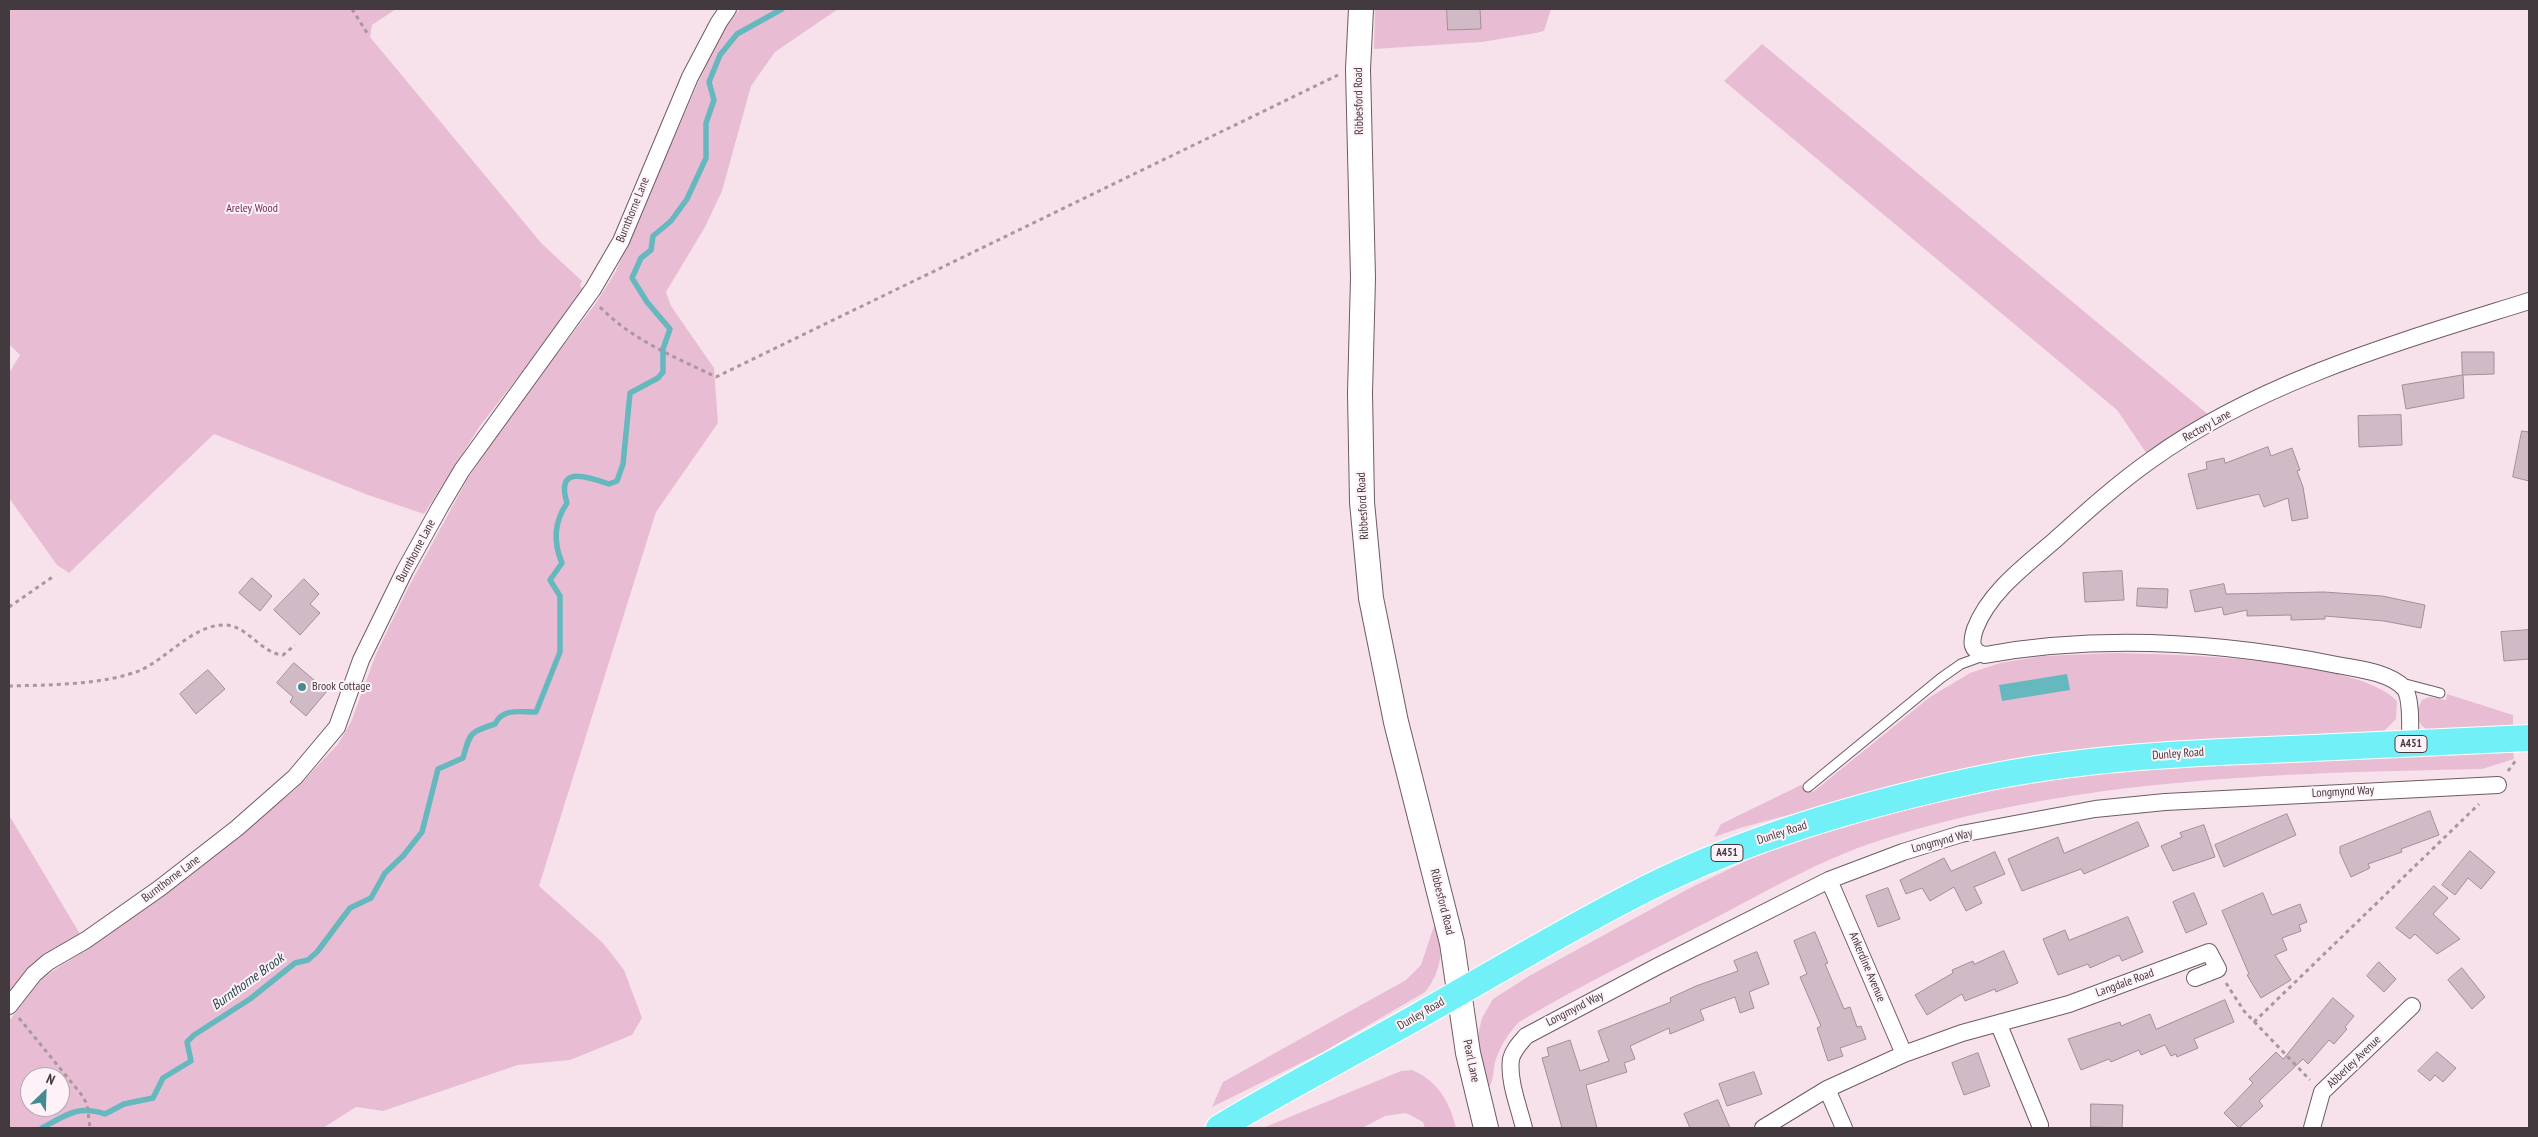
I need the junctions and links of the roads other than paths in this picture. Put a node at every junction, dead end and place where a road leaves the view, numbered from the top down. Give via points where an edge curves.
1 (728, 9) edge
2 (1361, 9) edge
3 (2529, 301) edge
4 (1985, 655) junction
5 (2397, 682) junction
6 (2440, 693) dead end
7 (2410, 744) junction
8 (2525, 746) edge
9 (2498, 785) road end
10 (1808, 787) dead end
11 (1829, 880) junction
12 (2195, 978) dead end
13 (1459, 993) junction
14 (2412, 1006) dead end
15 (12, 1010) edge
16 (1999, 1024) junction
17 (1904, 1054) junction
18 (1827, 1089) junction
19 (2040, 1125) dead end
20 (1219, 1128) edge
21 (1486, 1128) edge
22 (1524, 1128) edge
23 (1764, 1128) edge
24 (1844, 1128) edge
25 (2312, 1128) edge

1 - 15 street, Burnthorne Lane via 690,77 621,240 593,289 462,470 440,507 361,660 342,718 320,749 295,777 230,834 160,888 86,940 48,962 34,974
2 - 13 main road, Ribbesford Road via 1358,69 1363,278 1360,393 1362,502 1371,598 1396,722 1452,943
3 - 4 street, Rectory Lane via 2322,371 2223,417 2162,452 2094,505 1993,598 1978,622 1972,643 1978,653
4 - 5 street via 2067,644 2190,645 2290,656 2366,671
4 - 10 lane via 1961,664 1941,678
5 - 6 lane
5 - 7 street via 2406,689 2408,698
7 - 8 main road, Dunley Road / A451
7 - 13 main road, Dunley Road / A451 via 2121,758 1971,781 1859,809 1763,839 1629,897
9 - 11 street, Longmynd Way via 2166,802 2095,809 1961,834
11 - 17 street, Ankerdine Avenue
11 - 22 street, Longmynd Way via 1526,1036 1511,1058 1511,1074
12 - 16 street, Langdale Road via 2218,969 2209,952 2069,1004
13 - 20 main road, Dunley Road / A451
13 - 21 main road, Pearl Lane via 1468,1053
14 - 25 street, Abberley Avenue via 2322,1092
16 - 17 street, Langdale Road via 1962,1033
16 - 19 street
17 - 18 street, Langdale Road
18 - 23 street, Langdale Road
18 - 24 street

